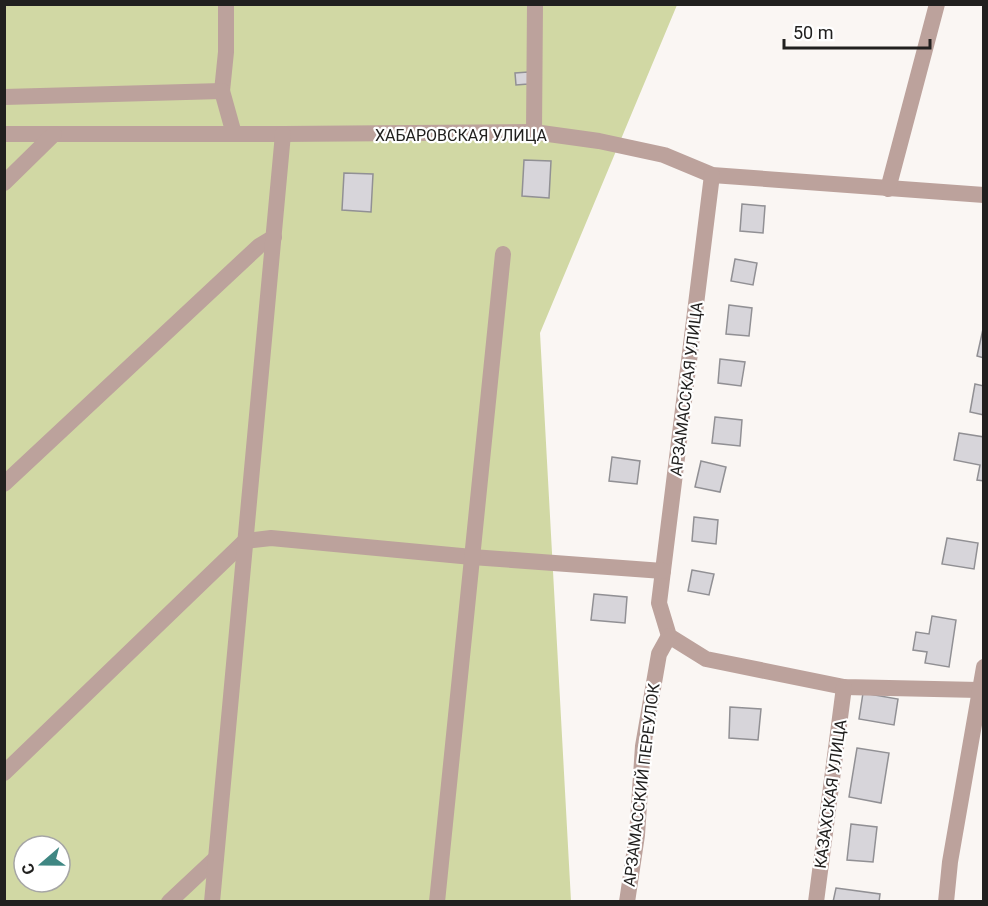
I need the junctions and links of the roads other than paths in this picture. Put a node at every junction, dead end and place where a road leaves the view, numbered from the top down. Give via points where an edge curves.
1 (226, 4) edge
2 (535, 4) edge
3 (938, 4) edge
4 (222, 91) junction
5 (4, 97) edge
6 (534, 132) junction
7 (4, 134) edge
8 (54, 134) junction
9 (234, 134) junction
10 (283, 134) junction
11 (712, 175) junction
12 (4, 183) edge
13 (888, 189) junction
14 (984, 195) edge
15 (274, 237) junction
16 (503, 254) dead end
17 (4, 484) edge
18 (245, 541) junction
19 (472, 557) junction
20 (663, 571) junction
21 (669, 636) junction
22 (984, 667) edge
23 (844, 687) junction
24 (979, 690) junction
25 (4, 773) edge
26 (216, 858) junction
27 (169, 902) edge
28 (212, 902) edge
29 (437, 902) edge
30 (627, 902) edge
31 (816, 902) edge
32 (946, 902) edge

1 - 4 street
2 - 6 street
3 - 13 street
4 - 5 street
4 - 9 street
6 - 10 street, ХАБАРОВСКАЯ УЛИЦА
6 - 11 street, ХАБАРОВСКАЯ УЛИЦА via 664,155
7 - 8 street, ХАБАРОВСКАЯ УЛИЦА
8 - 9 street, ХАБАРОВСКАЯ УЛИЦА
8 - 12 street
9 - 10 street, ХАБАРОВСКАЯ УЛИЦА
10 - 15 street
11 - 13 street, ХАБАРОВСКАЯ УЛИЦА
11 - 20 street, АРЗАМАССКАЯ УЛИЦА
13 - 14 street, ХАБАРОВСКАЯ УЛИЦА
15 - 17 street via 259,246
15 - 18 street
16 - 19 street
18 - 19 street via 271,538
18 - 25 street
18 - 26 street
19 - 20 street
19 - 29 street
20 - 21 street, АРЗАМАССКАЯ УЛИЦА via 659,603
21 - 23 street via 706,659
21 - 30 street, АРЗАМАССКИЙ ПЕРЕУЛОК via 659,654 643,746 637,835
22 - 24 street
23 - 24 street
23 - 31 street, КАЗАХСКАЯ УЛИЦА
24 - 32 street
26 - 27 street
26 - 28 street

